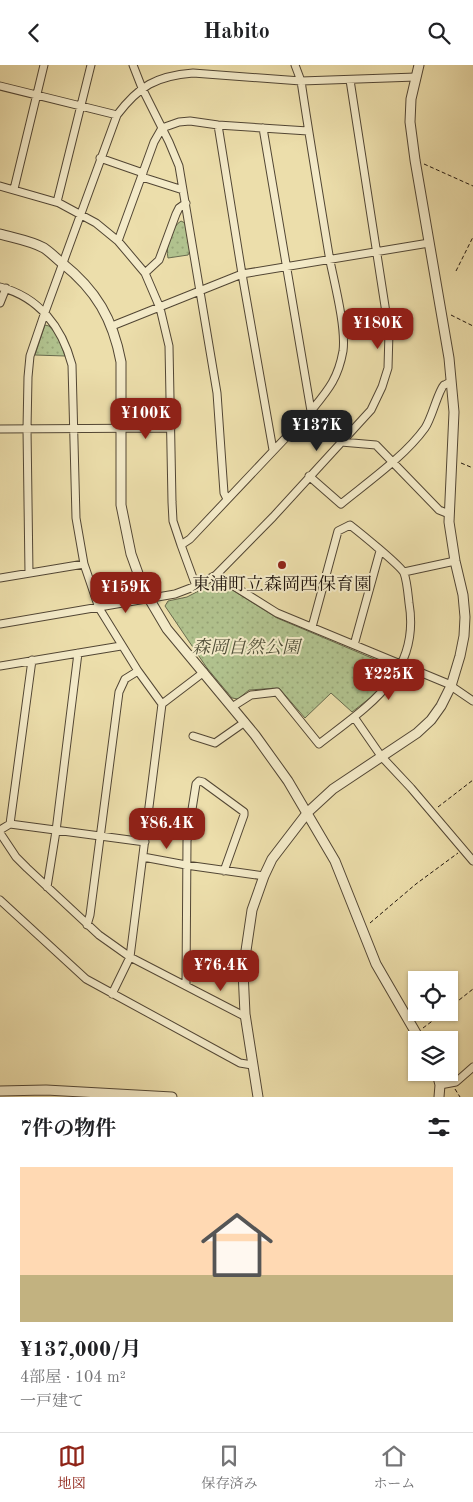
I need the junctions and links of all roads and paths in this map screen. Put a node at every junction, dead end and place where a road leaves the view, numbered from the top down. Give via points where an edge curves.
1 (44, 65) edge
2 (91, 65) edge
3 (133, 65) edge
4 (295, 65) edge
5 (419, 65) edge
6 (416, 77) junction
7 (350, 80) junction
8 (301, 81) junction
9 (0, 86) edge
10 (142, 88) junction
11 (36, 95) junction
12 (81, 105) junction
13 (117, 115) junction
14 (218, 125) junction
15 (263, 127) junction
16 (162, 128) junction
17 (308, 131) junction
18 (100, 158) junction
19 (415, 160) junction
20 (142, 175) junction
21 (0, 186) edge
22 (473, 186) edge
23 (14, 189) junction
24 (183, 190) junction
25 (57, 202) junction
26 (186, 203) junction
27 (80, 213) junction
28 (0, 234) edge
29 (473, 237) edge
30 (118, 241) junction
31 (429, 243) junction
32 (375, 251) junction
33 (330, 259) junction
34 (62, 263) junction
35 (286, 266) junction
36 (456, 271) dead end
37 (145, 273) junction
38 (242, 274) junction
39 (3, 288) edge
40 (200, 291) junction
41 (0, 303) edge
42 (160, 308) junction
43 (442, 311) junction
44 (45, 312) junction
45 (112, 326) junction
46 (473, 326) edge
47 (451, 382) junction
48 (311, 411) junction
49 (171, 428) junction
50 (0, 429) edge
51 (27, 429) junction
52 (74, 429) junction
53 (121, 429) junction
54 (341, 442) junction
55 (273, 450) junction
56 (451, 458) junction
57 (392, 462) junction
58 (473, 467) edge
59 (309, 476) junction
60 (228, 499) junction
61 (449, 514) junction
62 (181, 545) junction
63 (380, 551) junction
64 (454, 561) junction
65 (84, 564) junction
66 (404, 571) junction
67 (29, 573) junction
68 (216, 575) junction
69 (0, 578) edge
70 (196, 586) junction
71 (150, 600) junction
72 (99, 607) junction
73 (0, 624) edge
74 (312, 627) junction
75 (354, 645) junction
76 (121, 646) junction
77 (78, 653) junction
78 (32, 660) junction
79 (401, 665) junction
80 (0, 666) edge
81 (138, 671) junction
82 (204, 672) junction
83 (451, 685) junction
84 (473, 701) edge
85 (162, 704) junction
86 (232, 707) junction
87 (354, 717) junction
88 (244, 722) junction
89 (193, 736) dead end
90 (381, 756) junction
91 (473, 779) edge
92 (308, 812) junction
93 (431, 812) junction
94 (10, 824) junction
95 (0, 831) edge
96 (56, 831) junction
97 (101, 836) junction
98 (145, 842) junction
99 (463, 849) junction
100 (143, 857) junction
101 (473, 861) edge
102 (186, 865) junction
103 (224, 871) junction
104 (264, 877) junction
105 (47, 887) junction
106 (0, 900) edge
107 (370, 923) dead end
108 (87, 925) junction
109 (130, 957) junction
110 (186, 985) junction
111 (473, 989) edge
112 (112, 994) junction
113 (458, 1001) edge
114 (246, 1017) junction
115 (435, 1021) edge
116 (415, 1031) edge
117 (424, 1031) edge
118 (252, 1065) junction
119 (473, 1067) edge
120 (439, 1081) edge
121 (440, 1085) junction
122 (0, 1091) edge
123 (172, 1097) edge
124 (258, 1097) edge
125 (439, 1097) edge

1 - 11 street
2 - 12 street
3 - 10 street
4 - 8 street
5 - 6 street
6 - 7 street
6 - 19 street via 410,122
7 - 8 street
7 - 32 street
8 - 10 street via 193,73 162,78
8 - 17 street
9 - 11 street
10 - 13 street
10 - 16 street
11 - 12 street
11 - 23 street
12 - 13 street
12 - 25 street
13 - 18 street
14 - 15 street
14 - 16 street via 190,121
14 - 38 street
15 - 17 street
15 - 35 street
16 - 20 street
16 - 24 street via 179,166
17 - 33 street
18 - 20 street
18 - 27 street
19 - 22 path
19 - 31 street
20 - 24 street
20 - 30 street
21 - 23 street
23 - 25 street
24 - 26 street
25 - 27 street
26 - 37 street via 176,214 159,260
26 - 40 street
27 - 30 street
27 - 34 street
28 - 34 street via 43,247
29 - 36 path
30 - 37 street
31 - 32 street
31 - 43 street
32 - 33 street
32 - 54 street via 389,332 388,368 371,410
33 - 35 street
33 - 48 street via 343,351 336,376
34 - 44 street
34 - 45 street via 87,285
35 - 38 street
35 - 48 street
37 - 42 street
38 - 40 street
38 - 55 street
39 - 41 street
39 - 44 street via 27,298
40 - 42 street
40 - 60 street via 218,393 224,493
42 - 45 street
42 - 49 street via 169,346
43 - 46 path
43 - 47 street
44 - 51 street via 30,356
44 - 52 street via 62,336 72,365
45 - 53 street via 121,362
47 - 56 street via 454,412
47 - 57 street via 441,390 426,427
48 - 54 street
48 - 55 street
49 - 53 street
49 - 62 street via 173,521
50 - 51 street
51 - 52 street
51 - 67 street
52 - 53 street
52 - 65 street via 76,518
53 - 71 street via 121,505 126,537 136,571
54 - 57 street via 376,445
54 - 59 street
55 - 60 street
56 - 58 path
56 - 61 street
57 - 59 street via 341,505
57 - 61 street via 439,510
59 - 68 street
60 - 62 street
61 - 64 street
62 - 70 street
63 - 66 street
63 - 74 street via 350,525 338,531
63 - 75 street
64 - 66 street
64 - 83 street via 465,617 460,656
65 - 67 street
65 - 72 street
66 - 79 street via 412,621 409,644
67 - 69 street
68 - 70 street
68 - 74 street via 277,613
70 - 71 street
71 - 72 street
71 - 82 street via 168,629
72 - 73 street
72 - 76 street
74 - 75 street
75 - 79 street
76 - 77 street
76 - 81 street
77 - 78 street
77 - 96 street
78 - 80 street
78 - 94 street
79 - 83 street
79 - 87 street via 392,681
81 - 85 street
81 - 97 street via 125,679 119,691
82 - 85 street
82 - 86 street
83 - 84 street
83 - 90 street via 441,706 424,727
85 - 98 street
86 - 87 street via 251,695 277,692 319,744
86 - 88 street
87 - 90 street
88 - 89 street via 215,743
88 - 92 street via 272,757
90 - 92 street via 333,789
90 - 93 street
91 - 93 path
92 - 104 street via 272,859
92 - 116 street via 335,861 376,964
93 - 99 street
94 - 95 street
94 - 96 street
95 - 105 street via 16,857
96 - 97 street
96 - 105 street
97 - 98 street
97 - 108 street
98 - 100 street
99 - 101 street
99 - 107 path
100 - 102 street
100 - 109 street
102 - 103 street
102 - 103 street via 196,784 203,781 244,812
102 - 110 street
103 - 104 street
104 - 114 street via 252,910 245,949
105 - 108 street
106 - 112 street via 86,979
108 - 109 street
109 - 110 street
109 - 112 street
110 - 114 street
111 - 113 path
112 - 118 street via 240,1063
114 - 118 street
115 - 117 path
118 - 124 street
119 - 121 street via 456,1082
120 - 121 street
121 - 125 street
122 - 123 street via 46,1090

